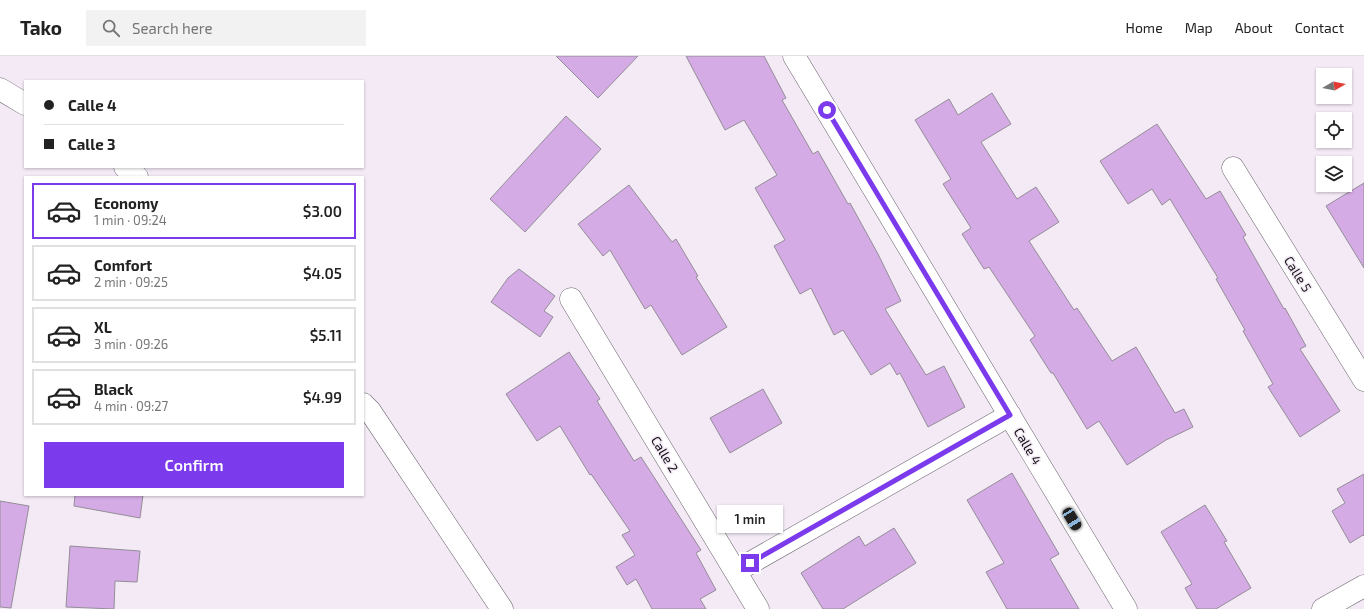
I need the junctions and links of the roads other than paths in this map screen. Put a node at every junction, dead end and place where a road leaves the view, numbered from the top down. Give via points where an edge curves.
1 (794, 56) edge
2 (0, 89) edge
3 (24, 103) edge
4 (126, 168) edge
5 (1233, 168) dead end
6 (136, 176) edge
7 (571, 299) dead end
8 (1364, 380) edge
9 (364, 405) edge
10 (1010, 415) junction
11 (736, 571) junction
12 (1364, 586) edge
13 (502, 609) edge
14 (758, 609) edge
15 (1126, 609) edge
16 (1323, 609) edge

1 - 10 street, Calle 4
2 - 3 street
4 - 6 street
5 - 8 street, Calle 5
7 - 11 street, Calle 2
9 - 13 street
10 - 11 street
10 - 15 street, Calle 4
11 - 14 street, Calle 2
12 - 16 street

